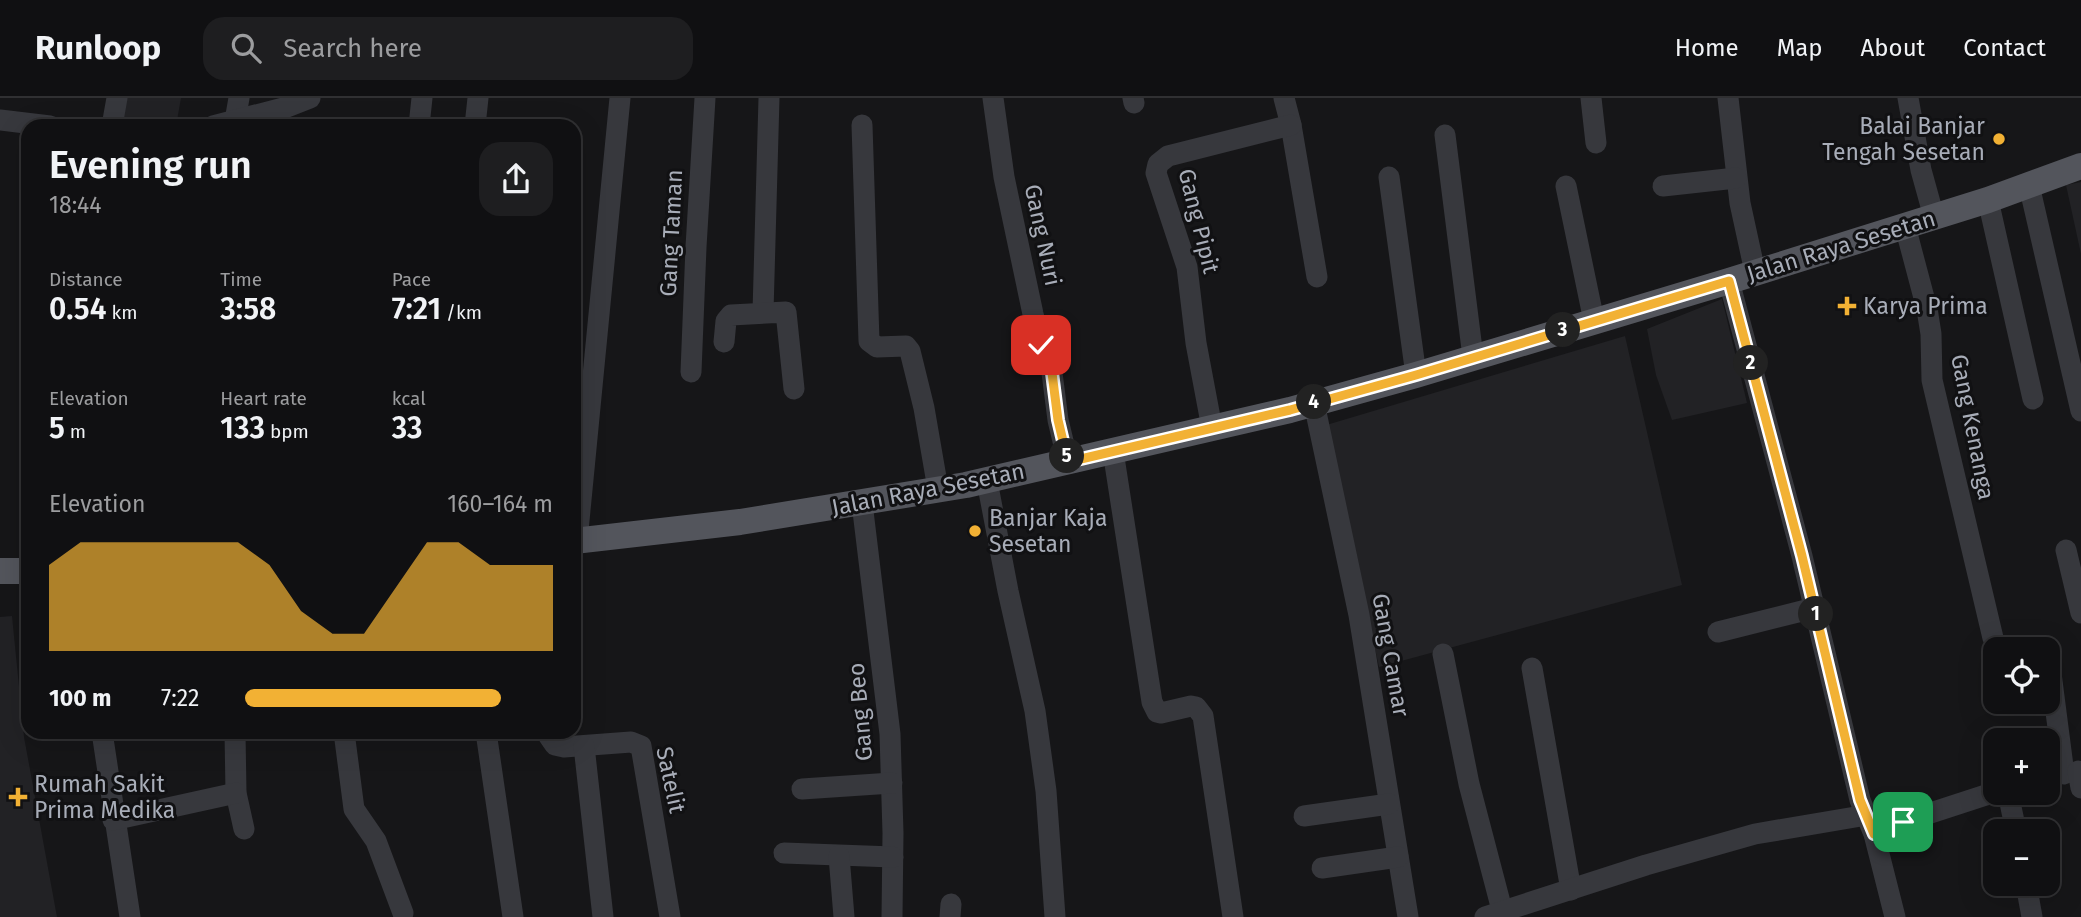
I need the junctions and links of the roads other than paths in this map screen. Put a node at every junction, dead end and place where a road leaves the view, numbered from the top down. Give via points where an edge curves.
1 (117, 98) edge
2 (239, 98) edge
3 (310, 98) edge
4 (422, 98) edge
5 (478, 98) edge
6 (620, 98) edge
7 (705, 98) edge
8 (769, 98) edge
9 (993, 98) edge
10 (1284, 98) edge
11 (1591, 98) edge
12 (1728, 98) edge
13 (1908, 98) edge
14 (286, 116) edge
15 (113, 119) edge
16 (235, 119) edge
17 (255, 119) edge
18 (420, 119) edge
19 (476, 119) edge
20 (0, 120) edge
21 (21, 123) edge
22 (862, 125) dead end
23 (1291, 125) junction
24 (1445, 135) dead end
25 (1596, 143) dead end
26 (2081, 166) edge
27 (1389, 177) dead end
28 (1736, 178) junction
29 (2029, 185) junction
30 (1566, 186) dead end
31 (1663, 186) dead end
32 (1988, 200) junction
33 (1934, 217) junction
34 (1905, 226) junction
35 (1755, 272) junction
36 (1317, 277) dead end
37 (1729, 281) junction
38 (763, 312) junction
39 (1594, 321) junction
40 (724, 342) dead end
41 (1473, 357) junction
42 (691, 372) dead end
43 (1416, 375) junction
44 (794, 389) dead end
45 (2033, 399) dead end
46 (1314, 402) junction
47 (2081, 411) edge
48 (1212, 428) junction
49 (1112, 451) junction
50 (1068, 462) junction
51 (987, 481) junction
52 (581, 482) edge
53 (938, 489) junction
54 (862, 503) junction
55 (581, 540) edge
56 (2066, 550) dead end
57 (0, 571) edge
58 (21, 571) edge
59 (1814, 608) junction
60 (2081, 614) edge
61 (1718, 632) dead end
62 (1993, 637) edge
63 (1443, 654) dead end
64 (1532, 667) dead end
65 (2060, 714) edge
66 (103, 739) edge
67 (235, 739) edge
68 (345, 739) edge
69 (487, 739) edge
70 (550, 739) edge
71 (584, 746) junction
72 (2070, 776) edge
73 (892, 783) junction
74 (802, 789) dead end
75 (236, 793) junction
76 (1983, 796) edge
77 (1389, 804) junction
78 (1304, 816) dead end
79 (113, 820) junction
80 (1870, 825) junction
81 (244, 829) dead end
82 (784, 853) dead end
83 (839, 856) junction
84 (893, 857) junction
85 (1398, 857) junction
86 (1322, 868) dead end
87 (1572, 890) junction
88 (2028, 896) edge
89 (403, 913) dead end
90 (1493, 914) edge
91 (130, 917) edge
92 (513, 917) edge
93 (603, 917) edge
94 (670, 917) edge
95 (844, 917) edge
96 (892, 917) edge
97 (1055, 917) edge
98 (1233, 917) edge
99 (1408, 917) edge
100 (1895, 917) edge
101 (2032, 917) edge

1 - 15 street
2 - 16 street
3 - 14 street
4 - 18 street
5 - 19 street
6 - 52 street
7 - 42 street, Gang Taman
8 - 38 street
9 - 50 street, Gang Nuri via 1032,314 1051,365
10 - 23 street
11 - 25 street
12 - 28 street
13 - 33 street
14 - 17 street
20 - 21 street
22 - 53 street via 869,341 877,347 905,346 910,351
23 - 36 street
23 - 48 street, Gang Pipit via 1168,156 1158,164 1156,173 1186,267
24 - 41 street
26 - 29 main road, Jalan Raya Sesetan
27 - 43 street
28 - 31 street
28 - 35 street
29 - 32 main road, Jalan Raya Sesetan
29 - 47 street
30 - 39 street
32 - 33 main road, Jalan Raya Sesetan
32 - 45 street
33 - 34 main road, Jalan Raya Sesetan
34 - 35 main road, Jalan Raya Sesetan
34 - 62 street, Gang Kenanga via 1927,309 1932,380
35 - 37 main road, Jalan Raya Sesetan
37 - 39 main road, Jalan Raya Sesetan
37 - 59 street
38 - 40 street via 729,316
38 - 44 street via 783,312 788,317
39 - 41 main road, Jalan Raya Sesetan
41 - 43 main road, Jalan Raya Sesetan
43 - 46 main road, Jalan Raya Sesetan
46 - 48 main road, Jalan Raya Sesetan
46 - 77 street, Gang Camar via 1359,615
48 - 49 main road, Jalan Raya Sesetan
49 - 50 main road, Jalan Raya Sesetan
49 - 98 street via 1152,702 1157,712 1191,706 1203,716
50 - 51 main road, Jalan Raya Sesetan
51 - 53 main road, Jalan Raya Sesetan
51 - 97 street via 1035,711
53 - 54 main road, Jalan Raya Sesetan
54 - 55 main road, Jalan Raya Sesetan
54 - 73 street, Gang Beo via 888,708
56 - 60 street
57 - 58 main road
59 - 61 street
59 - 80 street
63 - 90 street
64 - 87 street
65 - 72 street
66 - 79 street
67 - 75 street
68 - 89 street via 354,809 376,841
69 - 92 street
70 - 71 street, Satelit via 564,747
71 - 93 street
71 - 94 street, Satelit via 631,742 641,746
73 - 74 street
73 - 84 street, Gang Beo
75 - 79 street
75 - 81 street
76 - 80 street via 1903,822
77 - 78 street
77 - 85 street, Gang Camar
79 - 91 street
80 - 87 street via 1755,834
80 - 100 street
82 - 83 street
83 - 84 street
83 - 95 street
84 - 96 street, Gang Beo
85 - 86 street
85 - 99 street, Gang Camar
87 - 90 street
88 - 101 street

